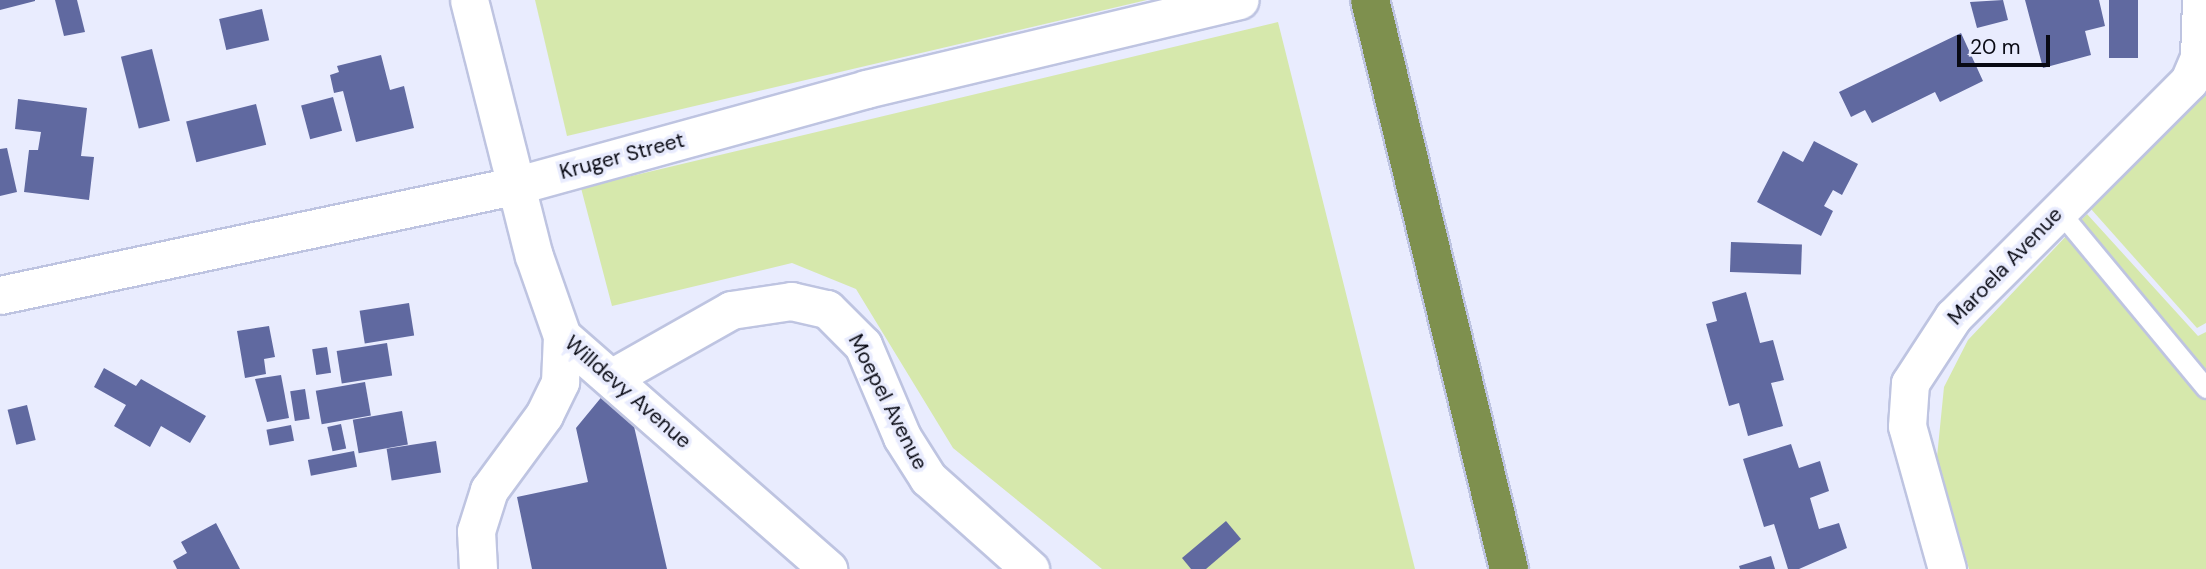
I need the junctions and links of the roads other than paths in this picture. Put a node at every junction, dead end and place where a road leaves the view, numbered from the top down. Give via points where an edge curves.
1 (469, 0) edge
2 (1240, 0) edge
3 (1370, 0) edge
4 (2201, 0) edge
5 (518, 185) junction
6 (2059, 211) junction
7 (0, 295) edge
8 (562, 336) junction
9 (611, 377) junction
10 (2206, 388) edge
11 (478, 569) edge
12 (828, 569) edge
13 (1030, 569) edge
14 (1509, 569) edge
15 (1947, 569) edge

1 - 5 street, Willdevy Avenue
2 - 5 street, Kruger Street via 866,89
3 - 14 highway
4 - 6 street, Maroela Avenue via 2199,58 2189,81
5 - 7 street, Kruger Street
5 - 8 street, Willdevy Avenue
6 - 10 lane
6 - 15 street, Maroela Avenue via 1953,317 1910,383 1907,426
8 - 9 street, Willdevy Avenue
8 - 11 street via 560,382 544,415 489,490 477,531
9 - 12 street, Willdevy Avenue
9 - 13 street, Moepel Avenue via 731,310 791,301 827,309 863,345 902,437 928,478

